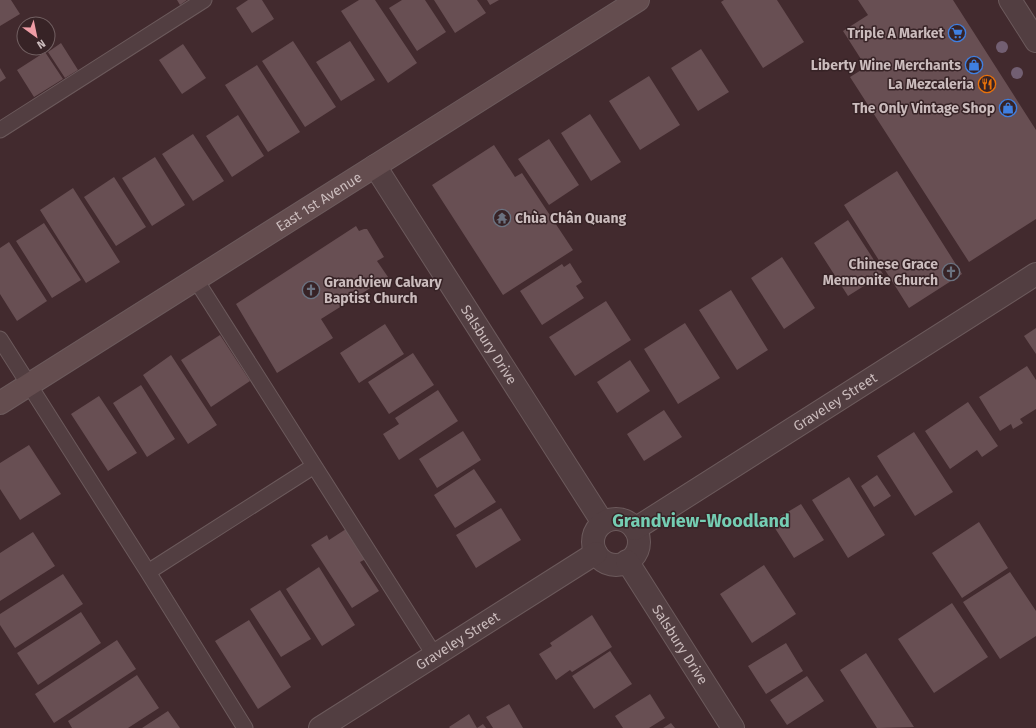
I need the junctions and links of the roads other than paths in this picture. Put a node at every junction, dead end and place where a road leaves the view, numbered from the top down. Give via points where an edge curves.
1 (204, 0) edge
2 (638, 0) edge
3 (1010, 0) edge
4 (1036, 41) edge
5 (0, 130) edge
6 (375, 166) junction
7 (1036, 274) edge
8 (196, 280) junction
9 (0, 339) edge
10 (29, 385) junction
11 (0, 403) edge
12 (314, 466) junction
13 (603, 523) junction
14 (635, 529) junction
15 (596, 553) junction
16 (628, 562) junction
17 (148, 572) junction
18 (435, 656) junction
19 (245, 728) edge
20 (320, 728) edge
21 (733, 728) edge

1 - 5 lane
2 - 6 main road, East 1st Avenue
3 - 4 street
6 - 8 main road, East 1st Avenue
6 - 13 street, Salsbury Drive
7 - 14 street, Graveley Street
8 - 10 main road, East 1st Avenue
8 - 12 lane
9 - 10 lane
10 - 11 main road, East 1st Avenue
10 - 17 lane
12 - 17 lane
12 - 18 lane
13 - 14 street via 624,520
13 - 15 street via 595,534
14 - 16 street via 639,544
15 - 16 street via 606,563 614,565
15 - 18 street, Graveley Street
16 - 21 street, Salsbury Drive
17 - 19 lane
18 - 20 street, Graveley Street

